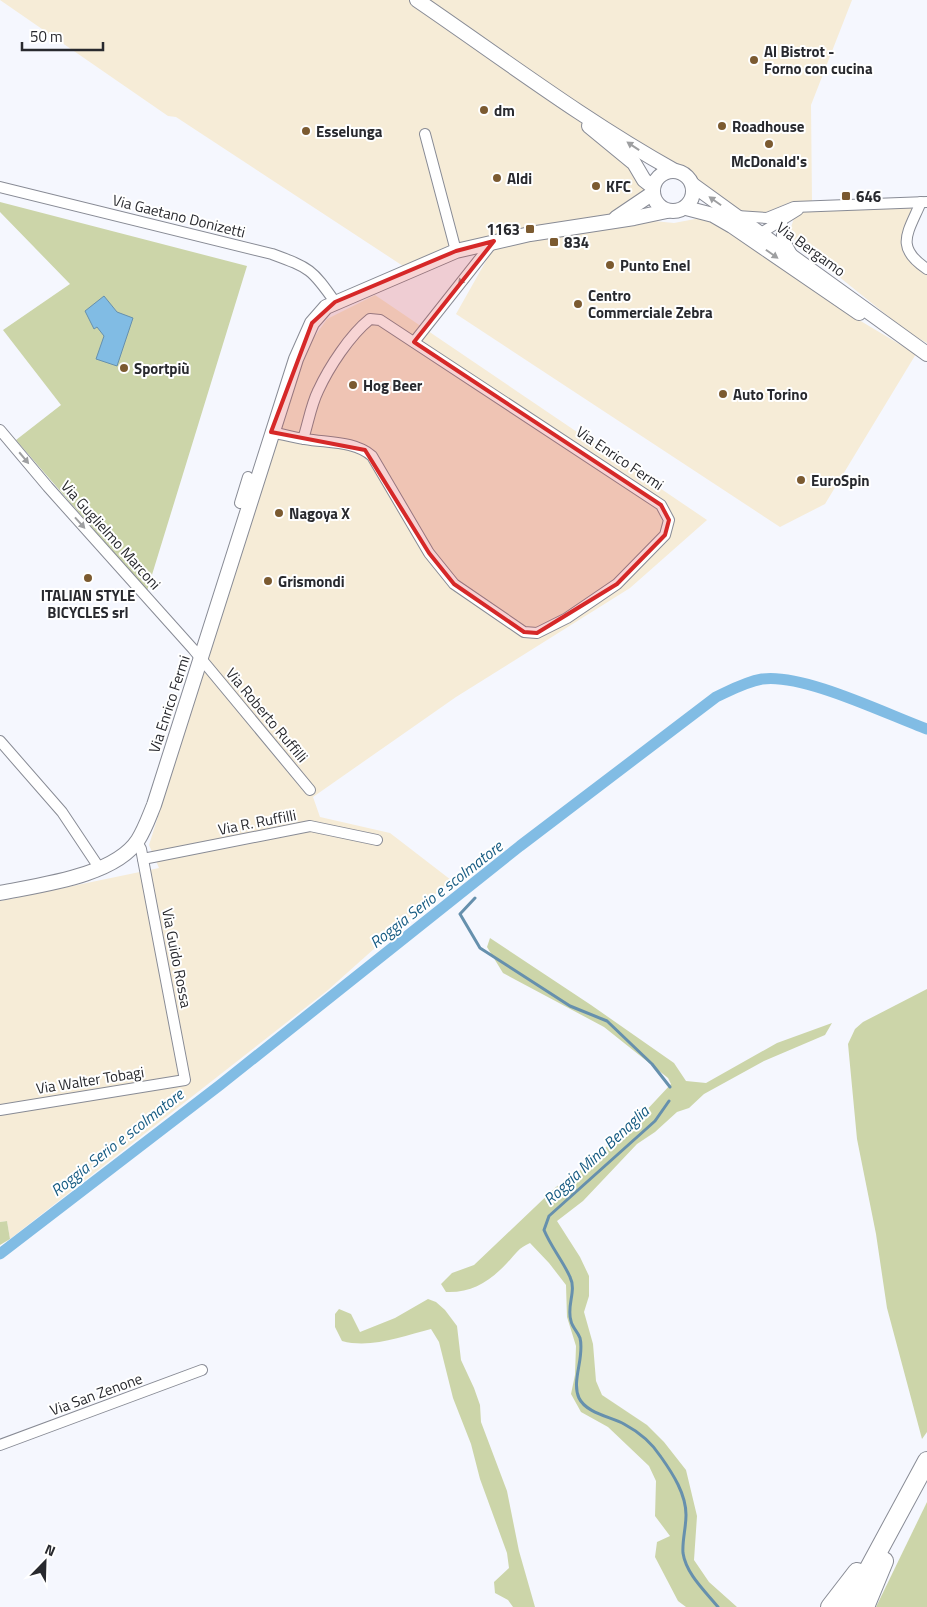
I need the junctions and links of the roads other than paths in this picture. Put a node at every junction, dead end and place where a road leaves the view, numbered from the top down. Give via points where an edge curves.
1 (417, 0) edge
2 (558, 98) junction
3 (425, 134) dead end
4 (675, 171) junction
5 (693, 185) junction
6 (0, 187) edge
7 (653, 190) junction
8 (924, 202) edge
9 (805, 207) junction
10 (686, 208) junction
11 (667, 211) junction
12 (614, 220) junction
13 (782, 220) junction
14 (735, 221) junction
15 (761, 233) junction
16 (494, 241) junction
17 (456, 251) junction
18 (794, 256) junction
19 (927, 269) edge
20 (336, 302) junction
21 (414, 342) junction
22 (909, 342) junction
23 (927, 354) edge
24 (0, 430) edge
25 (271, 432) junction
26 (303, 439) junction
27 (248, 477) dead end
28 (240, 503) dead end
29 (201, 658) junction
30 (0, 740) edge
31 (310, 790) dead end
32 (377, 840) dead end
33 (137, 842) junction
34 (143, 859) junction
35 (100, 868) junction
36 (0, 893) edge
37 (184, 1080) joint
38 (0, 1110) edge
39 (202, 1370) dead end
40 (0, 1445) edge
41 (927, 1462) edge
42 (889, 1530) junction
43 (830, 1607) edge
44 (848, 1607) edge
45 (865, 1607) edge

1 - 2 street
4 -> 2 street
2 - 7 street via 634,163
3 - 17 street
4 - 5 street via 684,174
4 - 7 street via 660,176
5 - 10 street via 693,194
14 -> 5 street, Via Bergamo
6 - 20 street, Via Gaetano Donizetti via 272,254 302,265 317,275
7 - 11 street via 659,205
7 - 12 street, Via Enrico Fermi
8 - 9 street
8 - 19 street via 906,244 908,252
9 - 13 street
9 - 14 street via 794,207 767,218
10 - 11 street
10 - 14 street, Via Bergamo
11 - 12 street, Via Enrico Fermi
12 - 16 street, Via Enrico Fermi
13 - 15 street
13 - 18 street via 782,236
14 - 15 street, Via Bergamo
14 -> 22 street, Via Bergamo via 842,303
15 - 18 street, Via Bergamo
16 - 17 street, Via Enrico Fermi
16 -> 21 street
17 - 20 street, Via Enrico Fermi
18 - 22 street, Via Bergamo
20 - 25 street, Via Enrico Fermi via 326,307 312,323
21 - 26 street, Via Enrico Fermi via 380,320 370,319 358,328 317,391
21 - 26 street, Via Enrico Fermi via 661,504 669,520 665,535 616,584 567,618 537,633 524,632 454,584 429,553 372,456 357,446
22 - 23 street, Via Bergamo
24 -> 29 street, Via Guglielmo Marconi
25 - 26 street, Via Enrico Fermi
25 - 29 street, Via Enrico Fermi
27 - 28 street
29 - 31 street, Via Roberto Ruffilli
29 - 33 street, Via Enrico Fermi via 154,805
30 - 35 street via 62,812
32 - 34 street, Via R. Ruffilli via 310,826
33 - 34 street, Via Guido Rossa
33 - 35 street, Via Enrico Fermi
34 - 37 street, Via Guido Rossa
35 - 36 street, Via Enrico Fermi
37 - 38 street, Via Walter Tobagi
39 - 40 street, Via San Zenone
41 - 42 highway
41 - 45 highway
42 - 43 highway
42 - 44 highway

